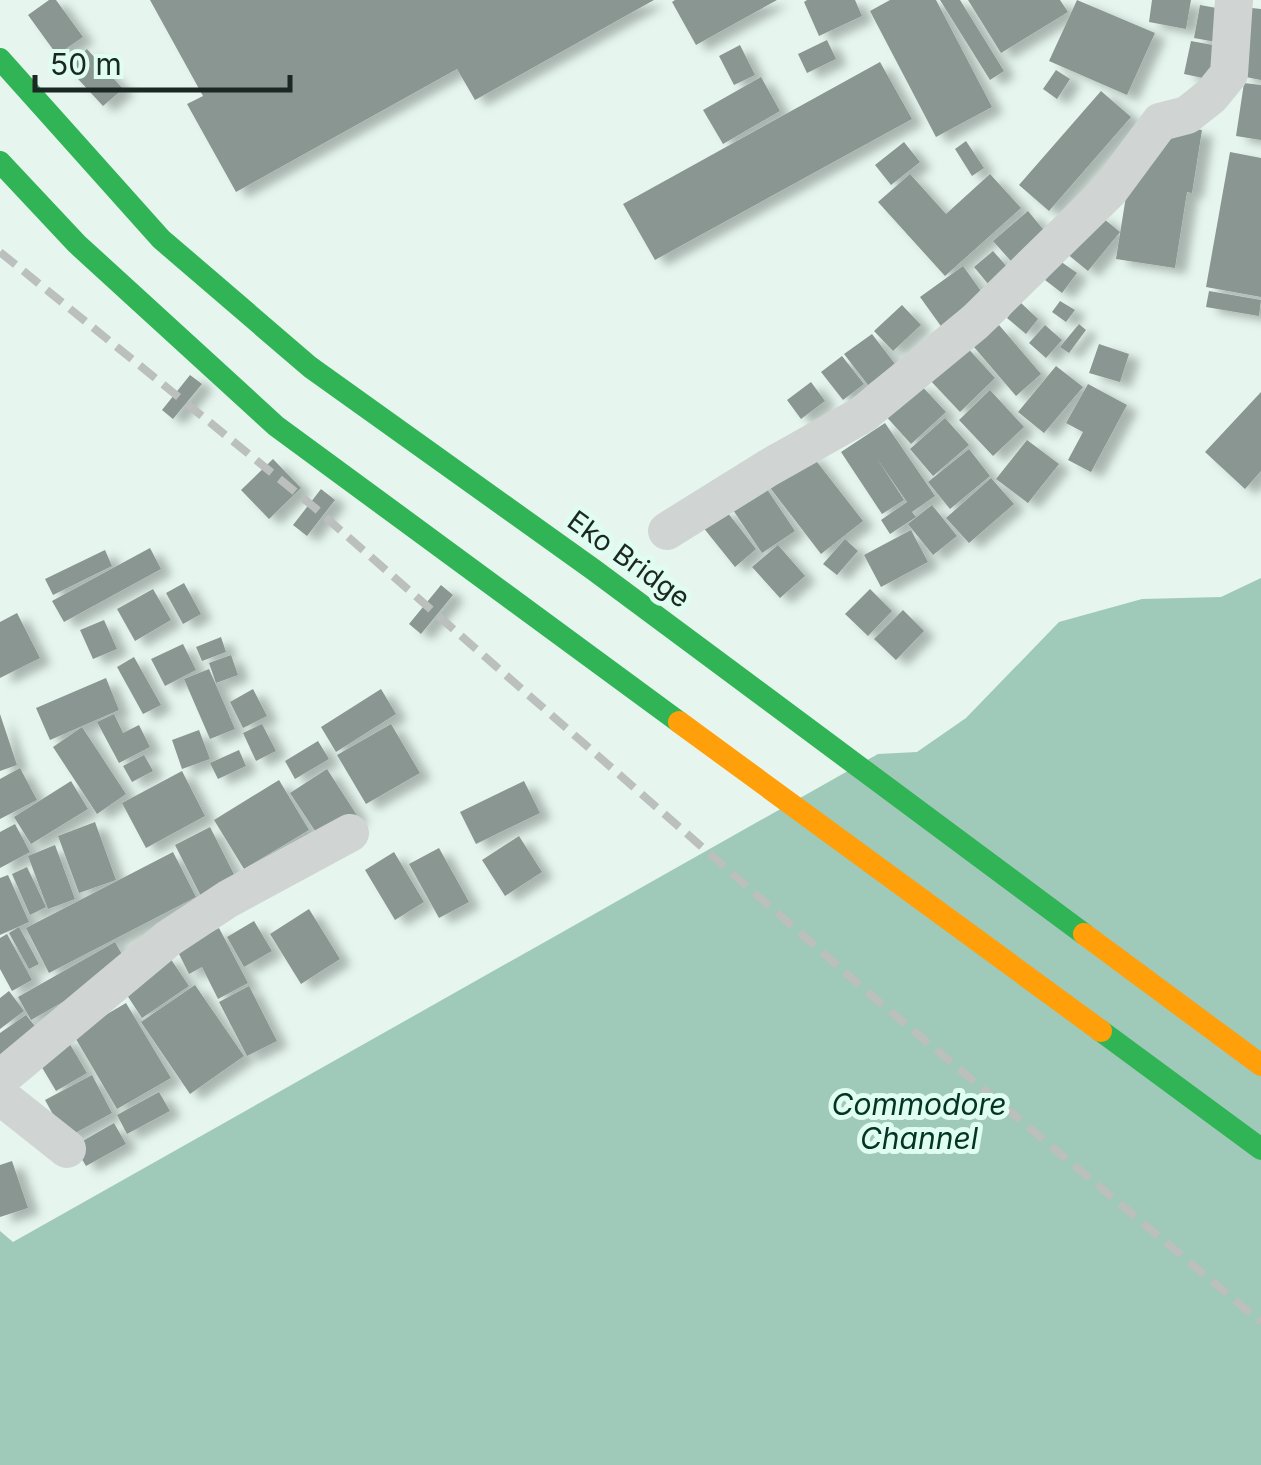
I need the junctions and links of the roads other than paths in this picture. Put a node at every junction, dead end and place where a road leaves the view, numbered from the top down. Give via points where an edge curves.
1 (1234, 0) edge
2 (0, 59) edge
3 (0, 162) edge
4 (668, 531) dead end
5 (350, 833) dead end
6 (1261, 1066) edge
7 (0, 1079) edge
8 (0, 1096) edge
9 (67, 1149) dead end
10 (1261, 1150) edge

1 - 4 street via 1229,74 1187,115 1160,122 1109,192 975,322 862,415
2 - 6 highway, Eko Bridge via 161,239 310,367 610,581
3 - 10 highway via 77,244 276,426
5 - 7 street via 169,938
8 - 9 street

